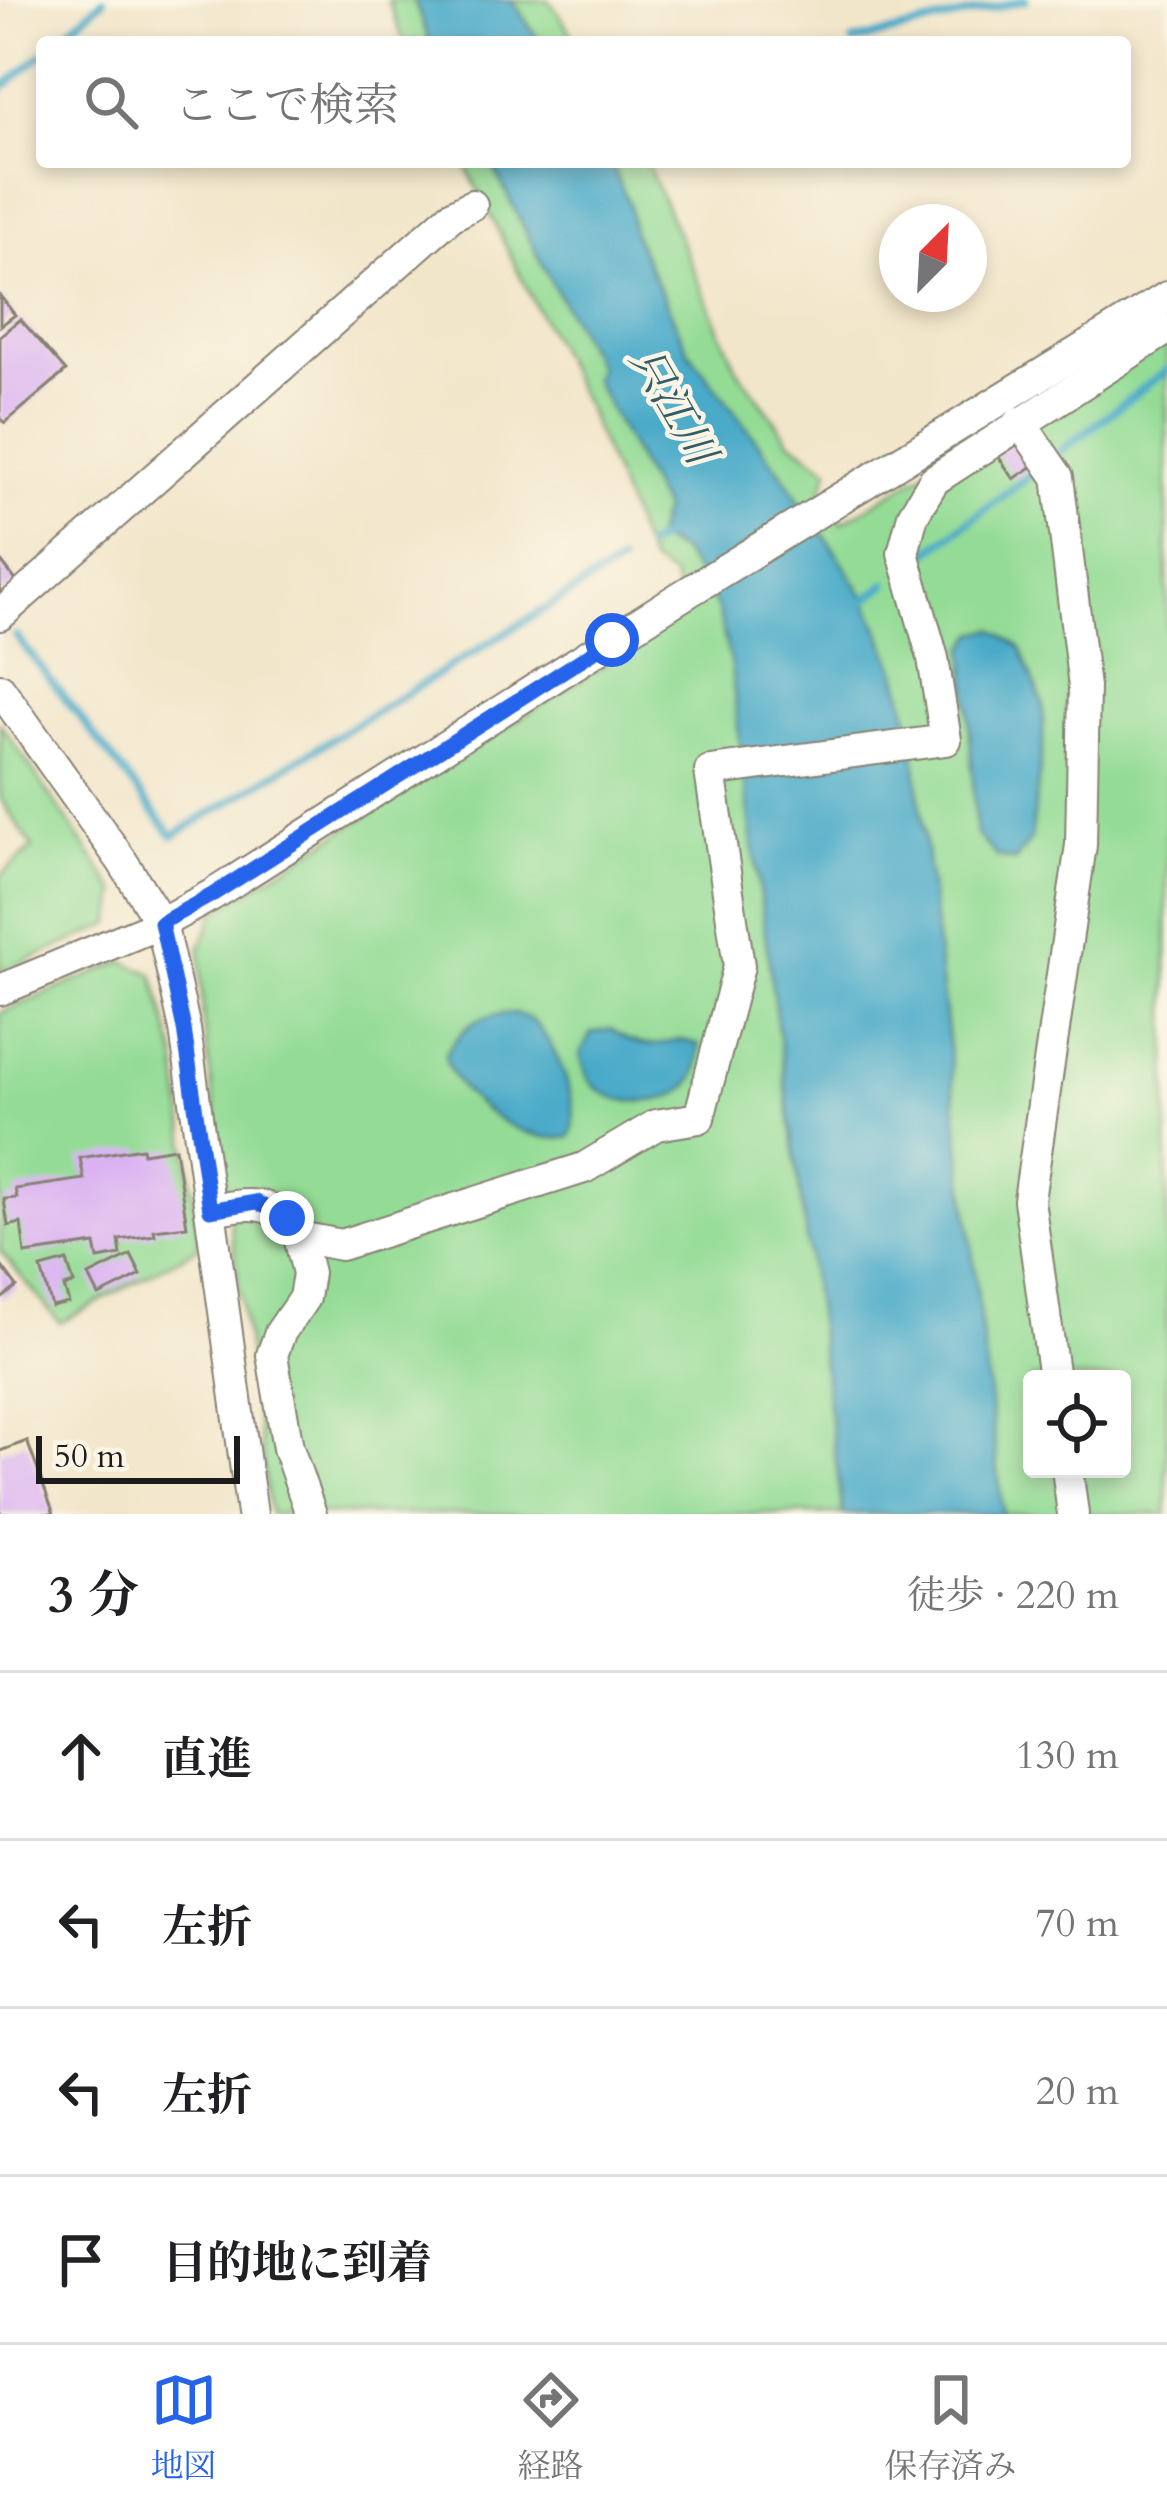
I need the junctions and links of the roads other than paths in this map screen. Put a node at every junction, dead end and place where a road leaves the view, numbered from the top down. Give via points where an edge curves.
1 (472, 205) dead end
2 (1167, 297) edge
3 (1167, 329) edge
4 (1020, 422) junction
5 (0, 615) edge
6 (0, 689) edge
7 (161, 923) junction
8 (0, 990) edge
9 (210, 1210) junction
10 (299, 1237) junction
11 (1053, 1370) edge
12 (1068, 1478) edge
13 (252, 1514) edge
14 (310, 1514) edge
15 (1073, 1514) edge

1 - 5 street
2 - 7 street
3 - 4 street
4 - 10 street via 934,480 913,515 904,553 946,740 710,771 739,966 699,1118 656,1125 584,1168 340,1245
4 - 11 street via 1058,476 1084,687 1081,844 1029,1200
6 - 7 street
7 - 8 street
7 - 9 street
9 - 10 street via 256,1202 287,1218
9 - 13 street
10 - 14 street via 308,1273 304,1298 272,1355 288,1448
12 - 15 street

